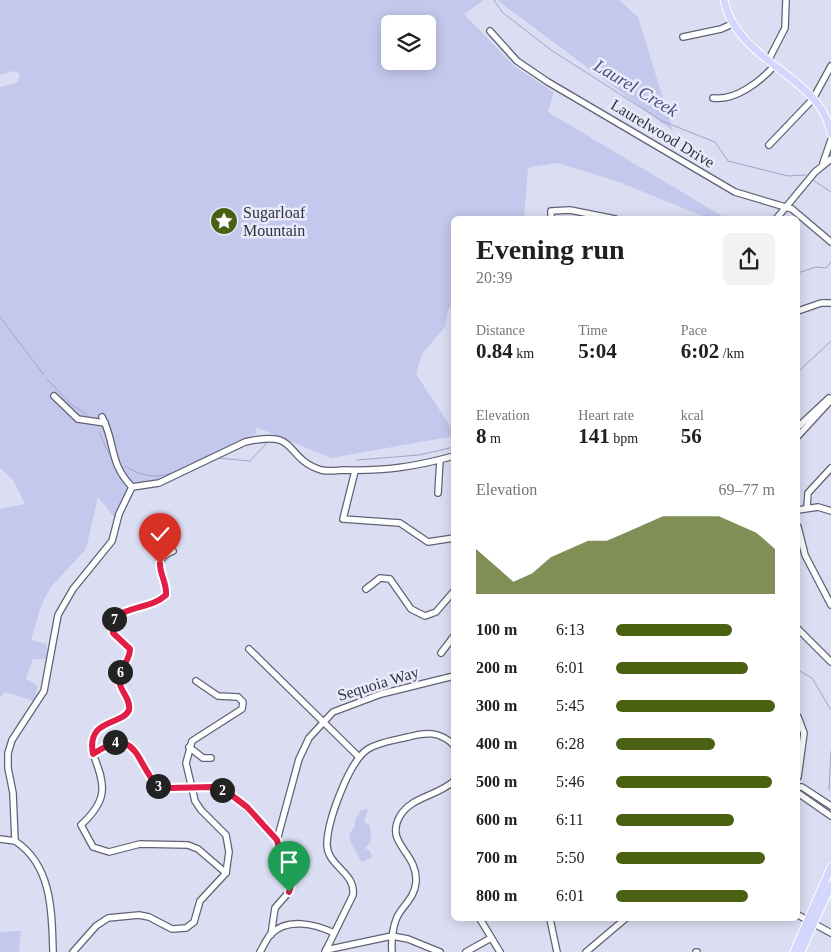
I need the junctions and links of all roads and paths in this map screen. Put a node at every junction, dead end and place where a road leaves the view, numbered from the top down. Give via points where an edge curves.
1 (724, 0) edge
2 (786, 0) edge
3 (732, 24) junction
4 (490, 31) dead end
5 (683, 37) dead end
6 (768, 61) junction
7 (774, 66) junction
8 (831, 66) edge
9 (713, 98) dead end
10 (813, 99) junction
11 (831, 134) edge
12 (831, 140) edge
13 (768, 146) dead end
14 (831, 159) edge
15 (831, 164) edge
16 (819, 168) junction
17 (786, 207) junction
18 (551, 216) edge
19 (599, 216) edge
20 (778, 216) edge
21 (798, 216) edge
22 (800, 218) edge
23 (831, 242) edge
24 (831, 303) edge
25 (800, 310) edge
26 (54, 396) dead end
27 (831, 398) edge
28 (102, 416) dead end
29 (106, 423) junction
30 (800, 425) edge
31 (800, 434) edge
32 (451, 457) edge
33 (440, 460) junction
34 (831, 468) edge
35 (355, 471) junction
36 (132, 487) junction
37 (438, 493) dead end
38 (806, 507) junction
39 (800, 509) edge
40 (831, 511) edge
41 (800, 535) edge
42 (451, 538) edge
43 (173, 551) dead end
44 (366, 589) dead end
45 (451, 594) edge
46 (831, 605) edge
47 (800, 631) edge
48 (451, 644) edge
49 (249, 649) dead end
50 (441, 653) dead end
51 (831, 662) edge
52 (451, 677) edge
53 (196, 681) dead end
54 (800, 722) edge
55 (322, 723) junction
56 (451, 742) edge
57 (189, 747) junction
58 (93, 754) junction
59 (359, 757) junction
60 (211, 758) dead end
61 (800, 762) edge
62 (451, 783) edge
63 (192, 787) junction
64 (800, 787) edge
65 (800, 794) edge
66 (831, 806) edge
67 (831, 816) edge
68 (0, 839) edge
69 (277, 840) junction
70 (15, 842) junction
71 (831, 866) edge
72 (226, 873) junction
73 (831, 885) edge
74 (800, 917) edge
75 (481, 921) edge
76 (550, 921) edge
77 (612, 921) edge
78 (622, 921) edge
79 (811, 922) junction
80 (614, 927) junction
81 (334, 933) junction
82 (831, 933) edge
83 (270, 935) junction
84 (392, 936) junction
85 (491, 938) junction
86 (325, 951) edge
87 (53, 952) edge
88 (73, 952) edge
89 (260, 952) edge
90 (392, 952) edge
91 (440, 952) edge
92 (466, 952) edge
93 (500, 952) edge
94 (557, 952) edge
95 (586, 952) edge
96 (794, 952) edge
97 (801, 952) edge

1 - 3 main road
2 - 6 street via 785,28
3 - 5 street
3 - 6 main road via 744,40
4 - 17 street, Laurelwood Drive via 517,61 548,82 735,192
6 - 7 main road
7 - 9 street via 746,89 724,98
7 - 10 main road
8 - 10 street
10 - 11 main road via 824,112
10 - 13 street
12 - 16 street
14 - 16 street
15 - 16 street
16 - 17 street
17 - 20 street
17 - 21 street, Laurelwood Drive
18 - 19 street via 551,211 570,210
22 - 23 street, Laurelwood Drive
24 - 25 street
26 - 29 street via 73,416 84,421
27 - 30 street
27 - 31 street
28 - 29 street
29 - 36 street via 119,474
32 - 33 street
33 - 35 street via 417,466
33 - 37 street
34 - 38 street via 808,493
35 - 36 street via 320,470 304,461 288,444 273,438 245,442 159,483
35 - 42 street via 343,519 400,523 428,542
36 - 70 street via 119,514 112,541 73,589 58,615 44,691 12,740 8,768 13,793
38 - 39 street
38 - 40 street
41 - 46 street via 805,555
43 - 58 street via 166,554 160,564 167,587 166,595 160,601 123,612 112,621 113,633 130,649 130,656 118,676 129,710 124,716 108,722 94,736
44 - 45 street via 380,578 390,579 411,609 425,616 436,612
47 - 51 street
48 - 50 street
49 - 55 street
52 - 55 street, Sequoia Way via 355,703 333,712
53 - 57 street via 218,696 238,697 243,702 242,709 199,736
54 - 61 street via 804,733
55 - 59 street
55 - 69 street, Sequoia Way via 309,738 299,759
56 - 59 street via 429,732 373,746
57 - 60 street via 203,758
57 - 63 street via 186,763
58 - 63 street via 108,744 126,743 134,749 156,785
58 - 72 street via 104,792 82,825 94,847 102,852 140,844 181,844 198,850
59 - 81 street via 344,786 327,838 330,857 354,887
62 - 84 street via 412,804 399,818 396,835 413,861 416,882 414,893 399,914
63 - 69 street via 218,788 230,794 247,807
63 - 72 street via 201,810 226,835 229,852
64 - 66 street
65 - 67 street
68 - 70 street
69 - 83 street via 292,882 289,892 275,908
70 - 87 street via 32,856 44,876 52,919
71 - 79 main road
72 - 88 street via 200,902 194,922 186,928 172,929 139,915 108,918 96,926
73 - 79 main road
74 - 79 street
75 - 85 street
76 - 94 street
77 - 80 street
78 - 80 street
79 - 82 street
79 - 96 main road
79 - 97 main road
80 - 95 street
81 - 83 street via 321,926 291,924
81 - 86 street
83 - 89 street
84 - 86 street
84 - 90 street
84 - 91 street
85 - 92 street
85 - 93 street

